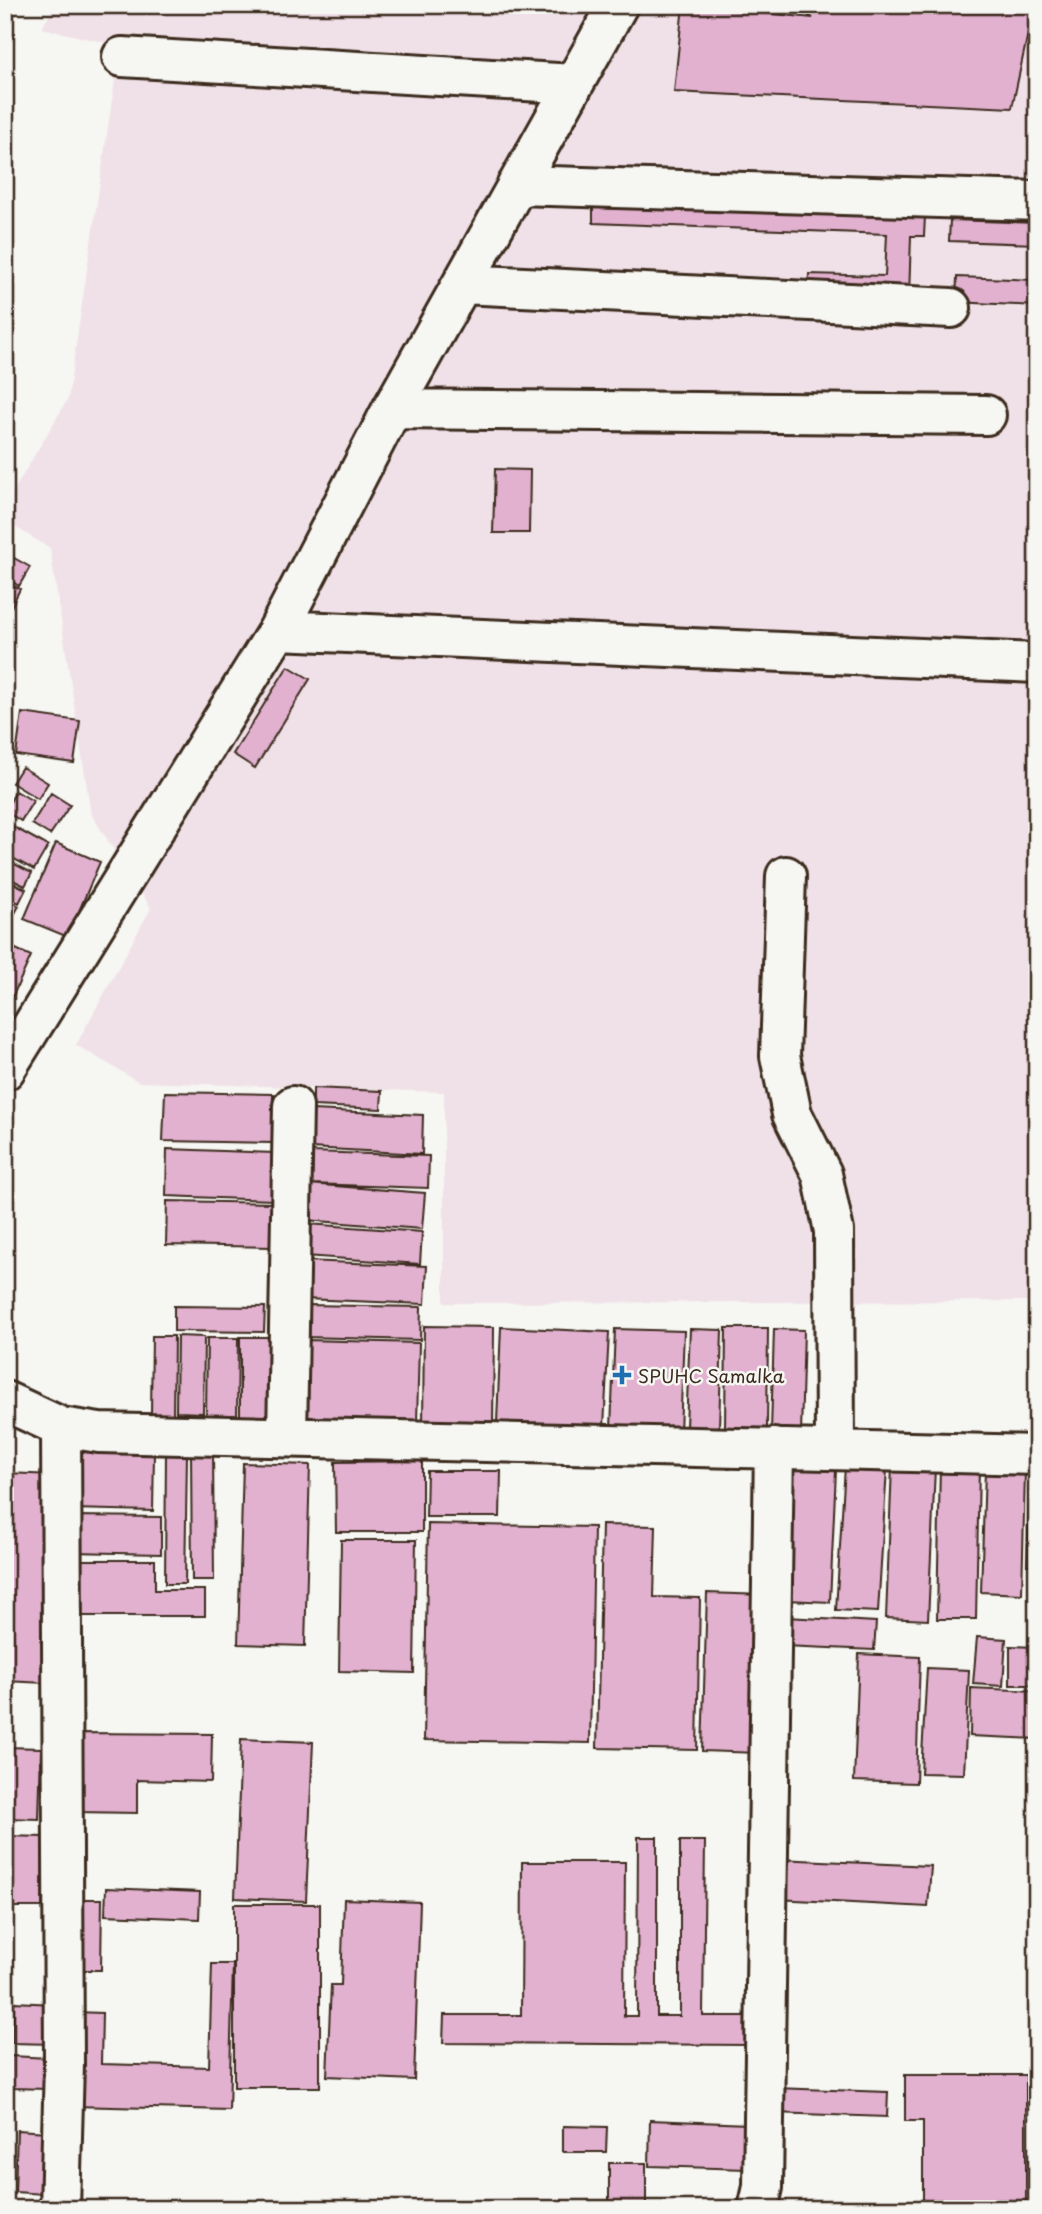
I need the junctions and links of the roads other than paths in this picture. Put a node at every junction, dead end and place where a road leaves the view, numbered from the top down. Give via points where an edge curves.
1 (618, 5) edge
2 (122, 57) dead end
3 (574, 84) junction
4 (517, 185) junction
5 (1037, 201) edge
6 (462, 284) junction
7 (951, 308) dead end
8 (392, 409) junction
9 (986, 415) dead end
10 (278, 630) junction
11 (1037, 663) edge
12 (786, 876) dead end
13 (5, 1070) edge
14 (293, 1106) dead end
15 (5, 1401) edge
16 (61, 1427) junction
17 (287, 1437) junction
18 (774, 1448) junction
19 (835, 1449) junction
20 (1037, 1455) edge
21 (759, 2208) edge
22 (60, 2209) edge

1 - 3 street
2 - 3 street
3 - 4 street
4 - 5 street
4 - 6 street
6 - 7 street
6 - 8 street
8 - 9 street
8 - 10 street
10 - 11 street
10 - 13 street
12 - 19 street via 780,1056 792,1114 822,1174 834,1231
14 - 17 street
15 - 16 street
16 - 17 street via 99,1433
16 - 22 street via 64,2064
17 - 18 street
18 - 19 street
18 - 21 street
19 - 20 street

